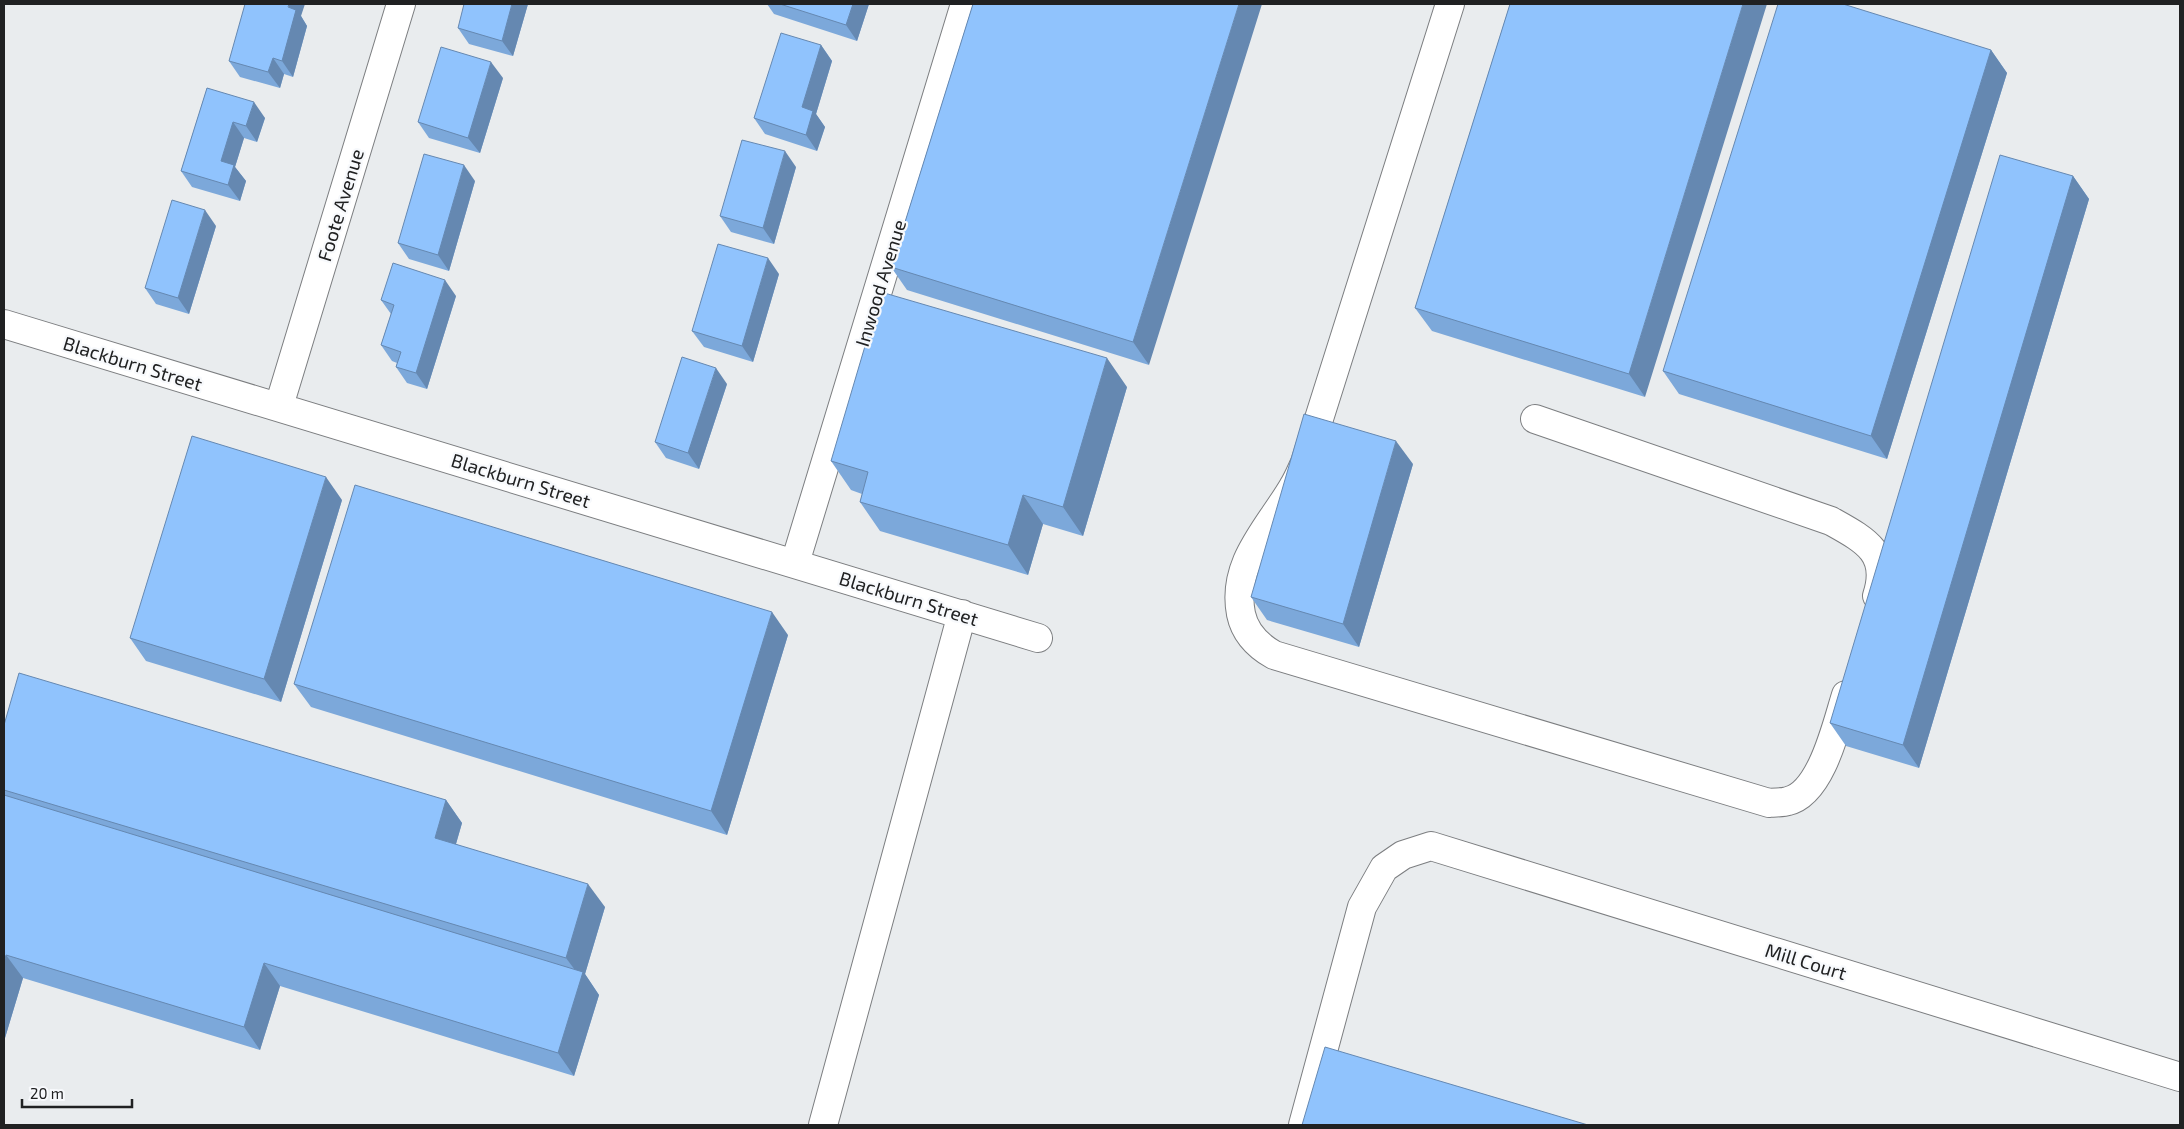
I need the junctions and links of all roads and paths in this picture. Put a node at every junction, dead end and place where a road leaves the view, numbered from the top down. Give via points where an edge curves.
1 (401, 4) edge
2 (965, 4) edge
3 (1450, 4) edge
4 (4, 324) edge
5 (279, 406) junction
6 (1535, 419) dead end
7 (794, 563) junction
8 (962, 614) junction
9 (1869, 620) edge
10 (1038, 638) dead end
11 (1855, 667) edge
12 (2180, 1077) edge
13 (823, 1125) edge
14 (1303, 1125) edge

1 - 5 street, Foote Avenue
2 - 7 street, Inwood Avenue
3 - 11 street via 1305,463 1244,570 1239,602 1243,622 1252,637 1260,647 1274,655 1769,803 1790,801 1802,793 1816,776 1826,759
4 - 5 street, Blackburn Street
5 - 7 street, Blackburn Street
6 - 9 street via 1813,513 1850,531 1869,546 1880,562 1881,583
7 - 8 street, Blackburn Street
8 - 10 street, Blackburn Street
8 - 13 street
12 - 14 street, Mill Court via 1431,846 1402,855 1384,868 1362,907

